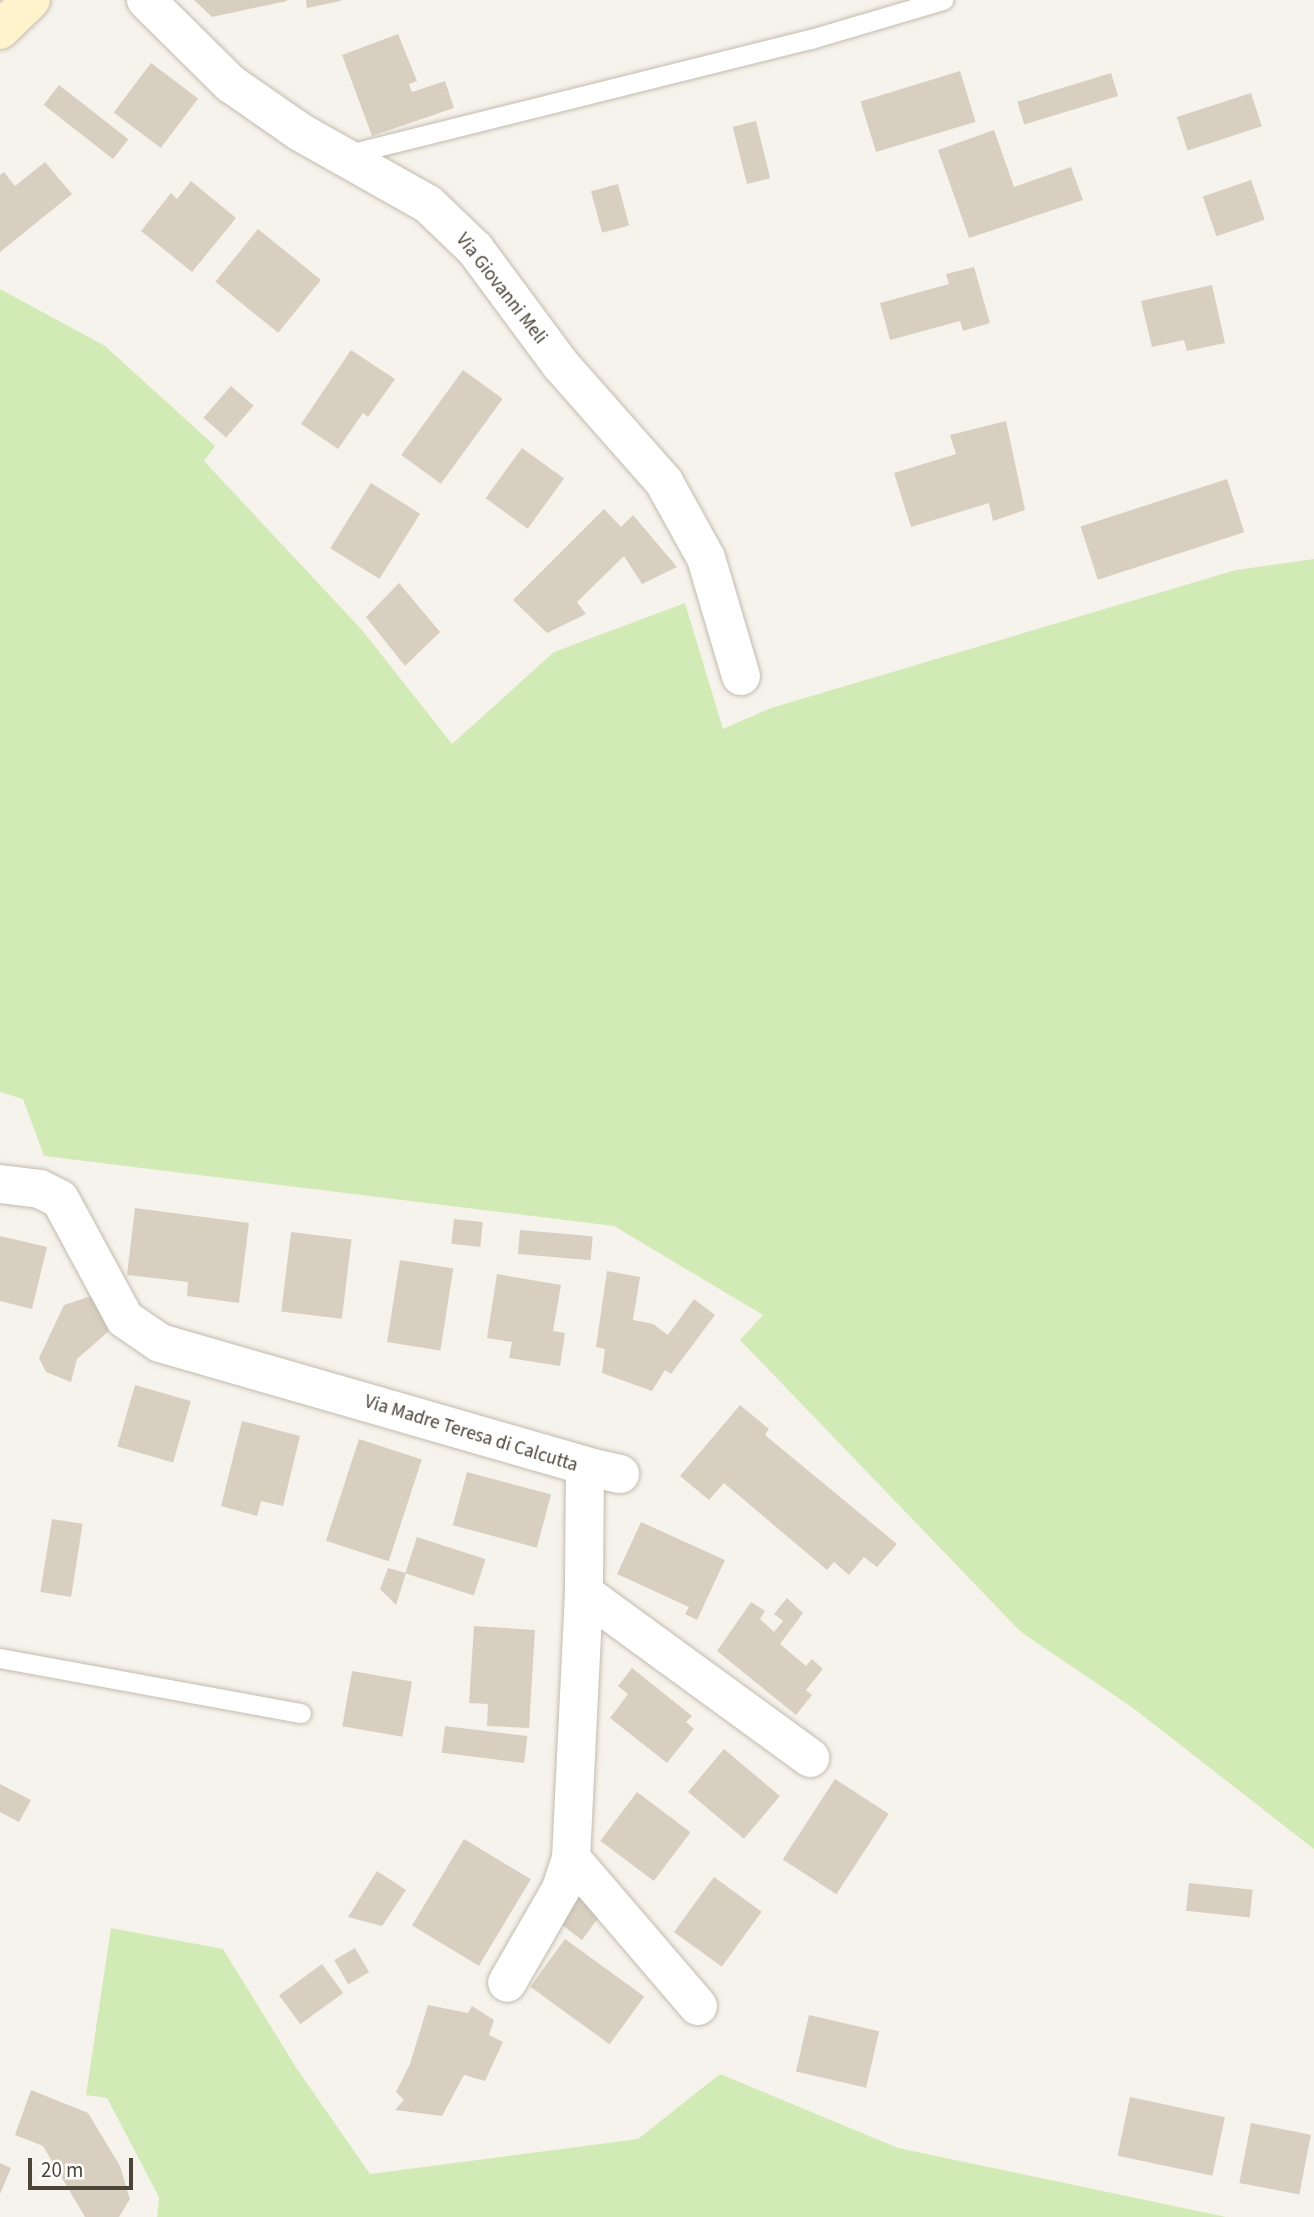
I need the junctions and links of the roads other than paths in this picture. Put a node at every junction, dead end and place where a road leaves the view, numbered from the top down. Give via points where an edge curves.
1 (32, 0) edge
2 (146, 0) edge
3 (943, 0) edge
4 (0, 30) edge
5 (345, 155) junction
6 (741, 676) dead end
7 (0, 1184) edge
8 (584, 1593) junction
9 (0, 1658) edge
10 (301, 1713) dead end
11 (810, 1758) dead end
12 (571, 1858) junction
13 (507, 1983) dead end
14 (698, 2006) dead end

1 - 4 main road
2 - 5 street, Via Giovanni Meli via 231,85 300,132
3 - 5 lane via 811,39
5 - 6 street, Via Giovanni Meli via 428,204 475,249 560,364 664,482 706,558
7 - 8 street, Via Madre Teresa di Calcutta via 40,1189 60,1199 125,1319 160,1343 603,1470
8 - 11 street
8 - 12 street, Via Madre Teresa di Calcutta
9 - 10 lane
12 - 13 street, Via Madre Teresa di Calcutta via 561,1889
12 - 14 street

